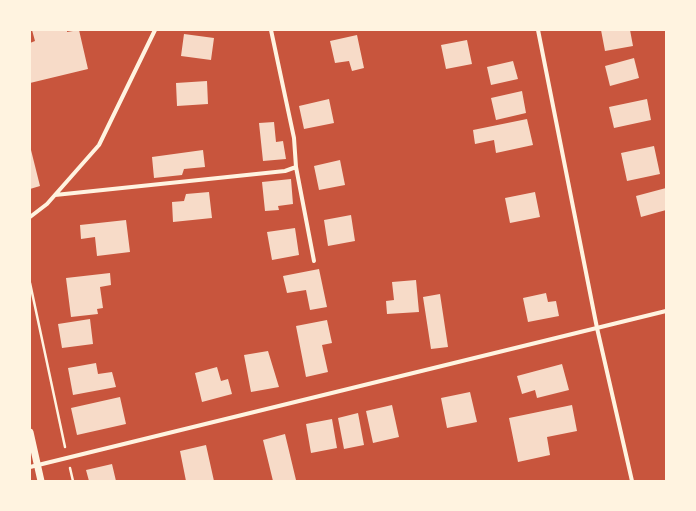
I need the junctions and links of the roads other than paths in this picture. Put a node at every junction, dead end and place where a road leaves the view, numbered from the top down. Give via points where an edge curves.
1 (155, 30) edge
2 (271, 30) edge
3 (538, 30) edge
4 (296, 167) junction
5 (56, 195) junction
6 (30, 218) edge
7 (314, 261) dead end
8 (666, 311) edge
9 (597, 328) junction
10 (30, 432) edge
11 (34, 466) edge
12 (41, 481) edge
13 (632, 481) edge

1 - 5 street via 99,145
2 - 4 street via 294,138
3 - 9 street
4 - 5 street via 285,171
4 - 7 street
5 - 6 street
8 - 9 street
9 - 11 street
9 - 13 street
10 - 11 street
11 - 12 street

